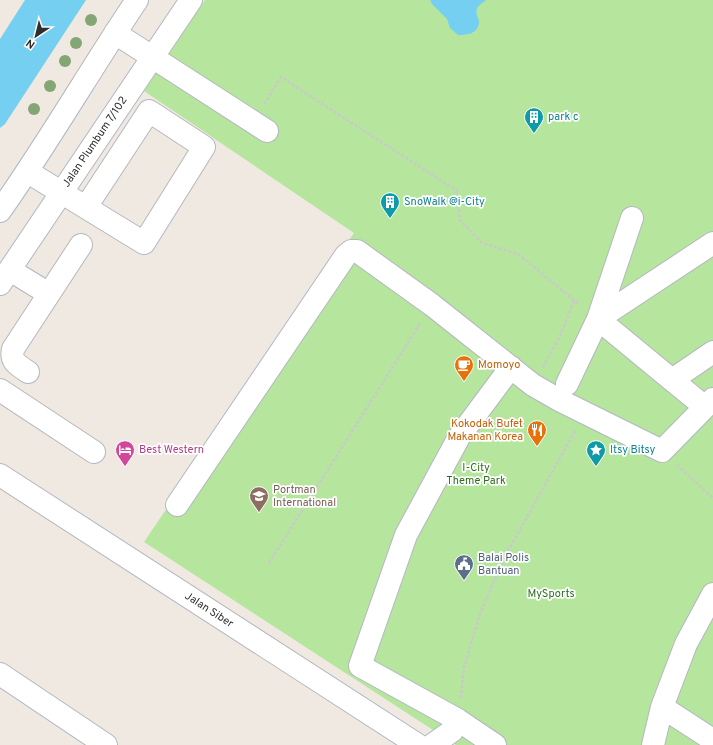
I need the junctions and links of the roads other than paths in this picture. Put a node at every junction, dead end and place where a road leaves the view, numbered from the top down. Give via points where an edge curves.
1 (137, 0) edge
2 (191, 0) edge
3 (115, 33) junction
4 (152, 57) junction
5 (260, 126) road end
6 (28, 172) junction
7 (61, 193) junction
8 (86, 207) junction
9 (0, 212) edge
10 (632, 218) dead end
11 (713, 243) edge
12 (81, 246) dead end
13 (5, 277) edge
14 (49, 294) junction
15 (598, 319) junction
16 (713, 352) edge
17 (511, 367) junction
18 (28, 372) dead end
19 (672, 380) junction
20 (567, 384) dead end
21 (0, 390) edge
22 (709, 403) edge
23 (94, 452) dead end
24 (0, 475) edge
25 (177, 505) dead end
26 (713, 594) edge
27 (0, 674) edge
28 (662, 707) junction
29 (455, 726) junction
30 (713, 740) edge
31 (106, 745) edge
32 (418, 745) edge
33 (432, 745) edge
34 (495, 745) edge
35 (653, 745) edge

1 - 3 street
2 - 4 street, Jalan Plumbum 7/102
3 - 4 street
3 - 6 street
4 - 5 street
4 - 7 street, Jalan Plumbum 7/102
6 - 7 street
6 - 9 street
7 - 8 street
7 - 13 street, Jalan Plumbum 7/102
8 - 8 street via 149,110 204,147 144,242
10 - 15 street
11 - 15 street
12 - 14 street
13 - 14 street
14 - 18 street via 13,349 12,356 16,364
15 - 19 street
15 - 20 street
16 - 19 street
17 - 22 street via 533,385 662,451
17 - 25 street via 432,305 357,251 351,251
17 - 29 street via 459,437 406,535 360,666
19 - 22 street
21 - 23 street
24 - 32 street, Jalan Siber
26 - 28 street via 686,644
27 - 31 street
28 - 30 street
28 - 35 street
29 - 33 street
29 - 34 street

